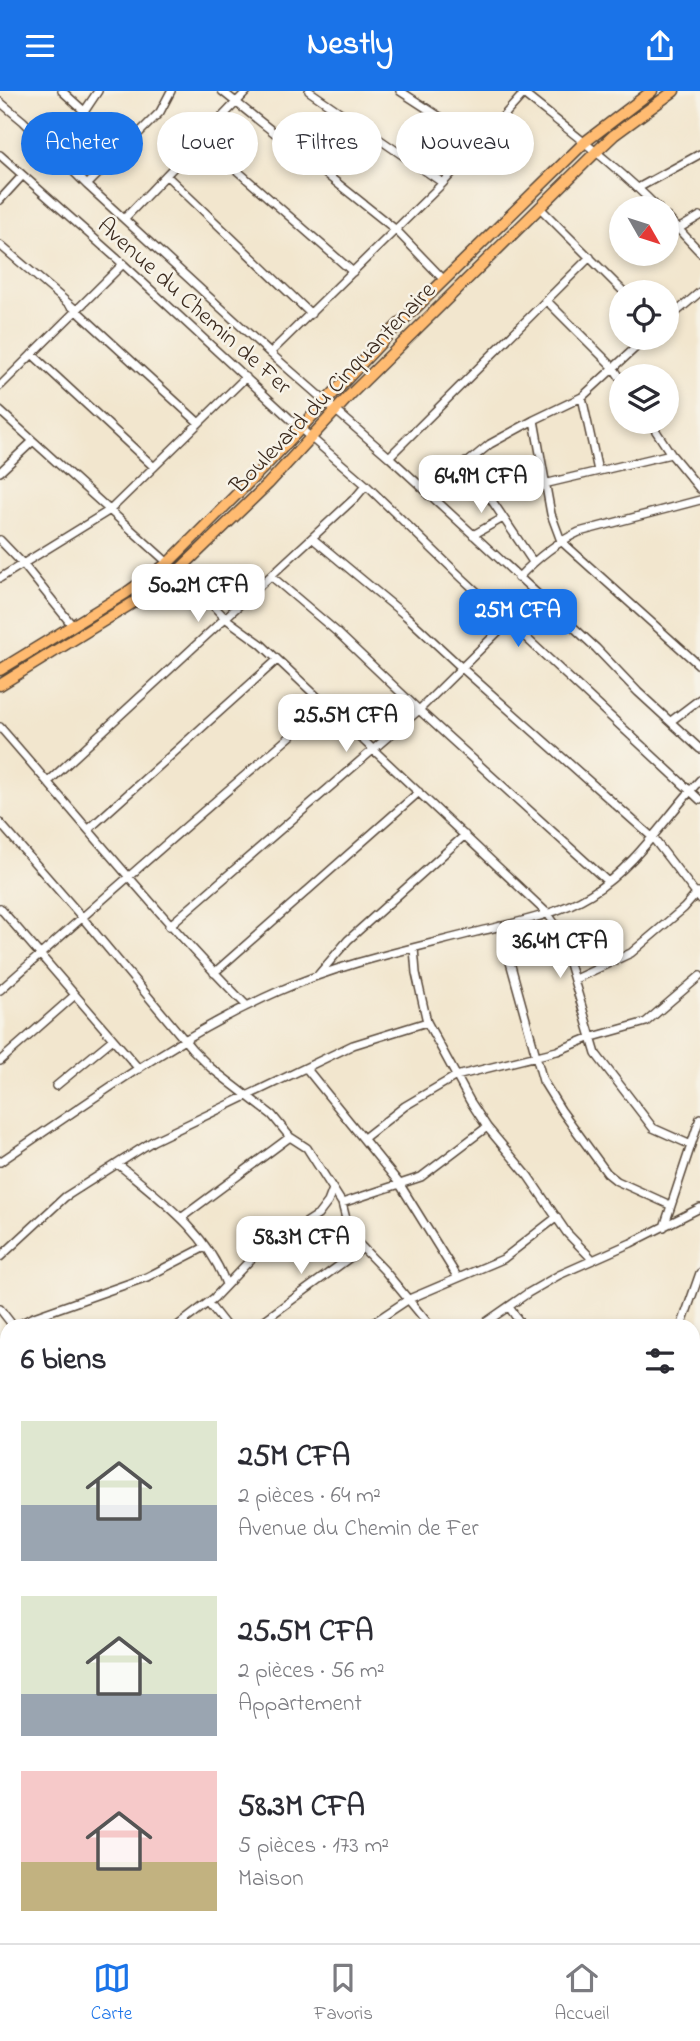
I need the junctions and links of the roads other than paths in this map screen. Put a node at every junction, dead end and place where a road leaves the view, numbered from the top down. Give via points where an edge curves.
1 (62, 91) edge
2 (98, 91) edge
3 (171, 91) edge
4 (222, 91) edge
5 (247, 91) edge
6 (309, 91) edge
7 (400, 91) edge
8 (652, 91) edge
9 (674, 91) edge
10 (523, 92) edge
11 (0, 102) edge
12 (237, 103) junction
13 (84, 111) joint
14 (228, 112) edge
15 (432, 112) edge
16 (506, 112) edge
17 (21, 119) edge
18 (585, 142) junction
19 (596, 152) junction
20 (700, 154) edge
21 (0, 155) edge
22 (77, 175) edge
23 (242, 175) edge
24 (450, 175) edge
25 (22, 176) junction
26 (166, 176) joint
27 (443, 183) junction
28 (87, 185) junction
29 (638, 188) junction
30 (646, 196) edge
31 (0, 200) edge
32 (540, 208) junction
33 (700, 216) edge
34 (124, 219) junction
35 (679, 228) edge
36 (396, 230) junction
37 (679, 230) edge
38 (0, 245) edge
39 (700, 252) edge
40 (590, 257) junction
41 (123, 264) junction
42 (353, 272) junction
43 (444, 280) junction
44 (612, 280) edge
45 (700, 292) edge
46 (547, 301) junction
47 (76, 310) junction
48 (679, 310) edge
49 (311, 314) junction
50 (632, 350) edge
51 (32, 353) junction
52 (270, 353) junction
53 (610, 364) edge
54 (616, 364) edge
55 (609, 371) edge
56 (246, 377) junction
57 (0, 386) edge
58 (582, 397) junction
59 (324, 401) junction
60 (0, 411) edge
61 (335, 411) junction
62 (534, 420) junction
63 (199, 423) junction
64 (301, 429) junction
65 (658, 434) edge
66 (312, 438) junction
67 (33, 441) junction
68 (671, 454) junction
69 (389, 457) junction
70 (466, 462) junction
71 (154, 467) junction
72 (598, 471) junction
73 (0, 472) edge
74 (544, 484) junction
75 (366, 485) junction
76 (700, 489) edge
77 (428, 495) junction
78 (700, 500) edge
79 (110, 510) junction
80 (503, 518) junction
81 (473, 535) junction
82 (312, 538) junction
83 (0, 540) edge
84 (561, 541) junction
85 (533, 562) junction
86 (168, 563) junction
87 (23, 564) junction
88 (179, 569) junction
89 (271, 576) junction
90 (0, 578) edge
91 (518, 578) junction
92 (535, 594) junction
93 (225, 618) junction
94 (509, 621) junction
95 (72, 625) junction
96 (277, 660) junction
97 (700, 666) edge
98 (463, 669) junction
99 (0, 670) edge
100 (0, 685) edge
101 (700, 699) edge
102 (326, 706) junction
103 (419, 710) junction
104 (671, 722) junction
105 (0, 727) edge
106 (373, 750) junction
107 (700, 750) edge
108 (700, 780) edge
109 (48, 782) junction
110 (690, 790) junction
111 (419, 792) junction
112 (700, 800) edge
113 (0, 823) edge
114 (89, 829) junction
115 (465, 835) junction
116 (653, 838) junction
117 (129, 876) junction
118 (608, 881) junction
119 (699, 894) edge
120 (1, 911) edge
121 (548, 914) junction
122 (81, 916) junction
123 (169, 926) junction
124 (500, 926) junction
125 (414, 948) junction
126 (40, 955) junction
127 (214, 973) junction
128 (318, 974) junction
129 (700, 976) edge
130 (575, 979) junction
131 (0, 990) edge
132 (75, 995) junction
133 (247, 1006) junction
134 (427, 1022) junction
135 (589, 1038) junction
136 (113, 1039) junction
137 (184, 1039) junction
138 (535, 1056) junction
139 (0, 1061) edge
140 (306, 1068) junction
141 (139, 1069) junction
142 (456, 1076) junction
143 (57, 1086) dead end
144 (247, 1096) junction
145 (700, 1118) edge
146 (487, 1127) junction
147 (290, 1137) junction
148 (365, 1138) junction
149 (691, 1145) junction
150 (0, 1162) edge
151 (119, 1165) junction
152 (399, 1183) junction
153 (333, 1189) junction
154 (342, 1203) junction
155 (670, 1205) junction
156 (700, 1207) edge
157 (557, 1217) junction
158 (181, 1218) junction
159 (664, 1227) junction
160 (205, 1247) junction
161 (363, 1248) junction
162 (0, 1257) edge
163 (593, 1260) junction
164 (700, 1273) edge
165 (458, 1278) junction
166 (226, 1284) junction
167 (409, 1299) junction
168 (208, 1303) junction
169 (509, 1307) junction
170 (29, 1319) edge
171 (187, 1319) edge
172 (221, 1319) edge
173 (266, 1319) edge
174 (379, 1319) edge
175 (425, 1319) edge
176 (491, 1319) edge
177 (517, 1319) edge
178 (684, 1319) edge

1 - 13 street
2 - 13 street
3 - 28 street via 160,112
4 - 12 street
5 - 12 street
6 - 27 street
7 - 15 street
8 - 18 main road, Boulevard du Cinquantenaire
9 - 19 main road, Boulevard du Cinquantenaire
10 - 16 street
10 - 18 street
11 - 17 street
12 - 14 street
12 - 36 street
18 - 19 street
18 - 43 main road, Boulevard du Cinquantenaire
19 - 29 street
19 - 32 main road, Boulevard du Cinquantenaire
20 - 29 street
21 - 25 street, Avenue du Chemin de Fer
22 - 28 street
23 - 42 street
24 - 27 street
25 - 31 street
25 - 41 street, Avenue du Chemin de Fer
26 - 34 street
26 - 49 street
27 - 36 street
28 - 34 street
29 - 30 street
32 - 40 street
32 - 61 main road, Boulevard du Cinquantenaire
33 - 35 street
34 - 52 street
36 - 42 street
36 - 43 street
37 - 39 street
38 - 47 street
40 - 44 street
40 - 46 street
41 - 47 street
41 - 56 street, Avenue du Chemin de Fer
42 - 49 street
43 - 59 main road, Boulevard du Cinquantenaire
45 - 48 street
46 - 53 street
46 - 69 street
47 - 51 street
47 - 63 street
49 - 52 street
50 - 54 street
51 - 57 street
51 - 71 street
52 - 59 street
55 - 58 street
56 - 63 street
56 - 64 street, Avenue du Chemin de Fer
58 - 62 street
58 - 72 street
59 - 61 street
59 - 64 main road, Boulevard du Cinquantenaire
60 - 67 street
61 - 66 main road, Boulevard du Cinquantenaire
61 - 69 street
62 - 70 street
62 - 74 street
63 - 71 street
64 - 66 street, Avenue du Chemin de Fer
64 - 86 main road, Boulevard du Cinquantenaire
65 - 68 street
66 - 75 street, Avenue du Chemin de Fer
66 - 88 main road, Boulevard du Cinquantenaire
67 - 73 street
67 - 79 street
68 - 72 street
68 - 76 street
69 - 77 street
70 - 77 street
70 - 80 street
71 - 79 street
72 - 74 street
74 - 84 street
75 - 82 street
75 - 94 street, Avenue du Chemin de Fer
77 - 81 street
78 - 84 street via 602,525
79 - 86 street
79 - 87 street
80 - 81 street
80 - 85 street
81 - 91 street
82 - 89 street
82 - 98 street
83 - 87 street
84 - 85 street
84 - 97 street
85 - 91 street
86 - 95 main road, Boulevard du Cinquantenaire
87 - 90 street
87 - 95 street
88 - 93 street
88 - 100 main road, Boulevard du Cinquantenaire via 152,591
89 - 93 street
89 - 103 street
91 - 92 street
92 - 94 street
92 - 104 street
93 - 96 street
93 - 109 street
94 - 98 street
94 - 110 street, Avenue du Chemin de Fer
95 - 99 main road, Boulevard du Cinquantenaire
96 - 102 street
96 - 114 street
98 - 103 street
98 - 116 street
101 - 104 street
102 - 106 street
102 - 117 street
103 - 106 street
103 - 118 street
104 - 107 street
105 - 109 street
106 - 111 street
106 - 123 street
108 - 110 street
109 - 114 street
110 - 112 street, Avenue du Chemin de Fer
110 - 116 street
111 - 115 street
111 - 127 street
113 - 122 street
114 - 117 street
115 - 121 street
115 - 128 street via 348,940
116 - 118 street
116 - 119 street
117 - 122 street
117 - 123 street
118 - 121 street via 592,894
119 - 130 street via 631,953
120 - 126 street
121 - 124 street
121 - 130 street via 559,930
122 - 126 street
122 - 137 street
123 - 127 street
124 - 125 street
124 - 138 street
125 - 128 street
125 - 134 street
126 - 131 street
126 - 132 street
127 - 133 street
128 - 133 street
129 - 135 street via 646,1022
130 - 135 street
132 - 136 street
132 - 139 street
133 - 137 street
134 - 140 street via 353,1045
134 - 142 street
135 - 138 street
135 - 149 street via 596,1054 653,1128
136 - 141 street
136 - 143 street
137 - 141 street
137 - 144 street
138 - 142 street
138 - 155 street via 543,1081 607,1173
140 - 144 street
140 - 148 street
141 - 150 street
142 - 146 street
142 - 148 street via 405,1106
144 - 147 street via 272,1115
144 - 151 street via 153,1141
145 - 149 street
146 - 152 street via 421,1177
146 - 157 street
147 - 153 street via 307,1148
147 - 158 street
148 - 152 street
149 - 155 street
151 - 158 street
151 - 162 street via 52,1207
152 - 154 street
152 - 165 street
153 - 154 street
153 - 166 street via 318,1215 253,1257
154 - 161 street via 348,1227
155 - 159 street
156 - 159 street
157 - 163 street
157 - 165 street via 503,1259
158 - 160 street
159 - 163 street
160 - 166 street
160 - 170 street via 147,1277
161 - 167 street
161 - 173 street
163 - 169 street via 559,1275
164 - 178 street
165 - 167 street
166 - 168 street
167 - 174 street
167 - 175 street
168 - 171 street
168 - 172 street
169 - 176 street
169 - 177 street

